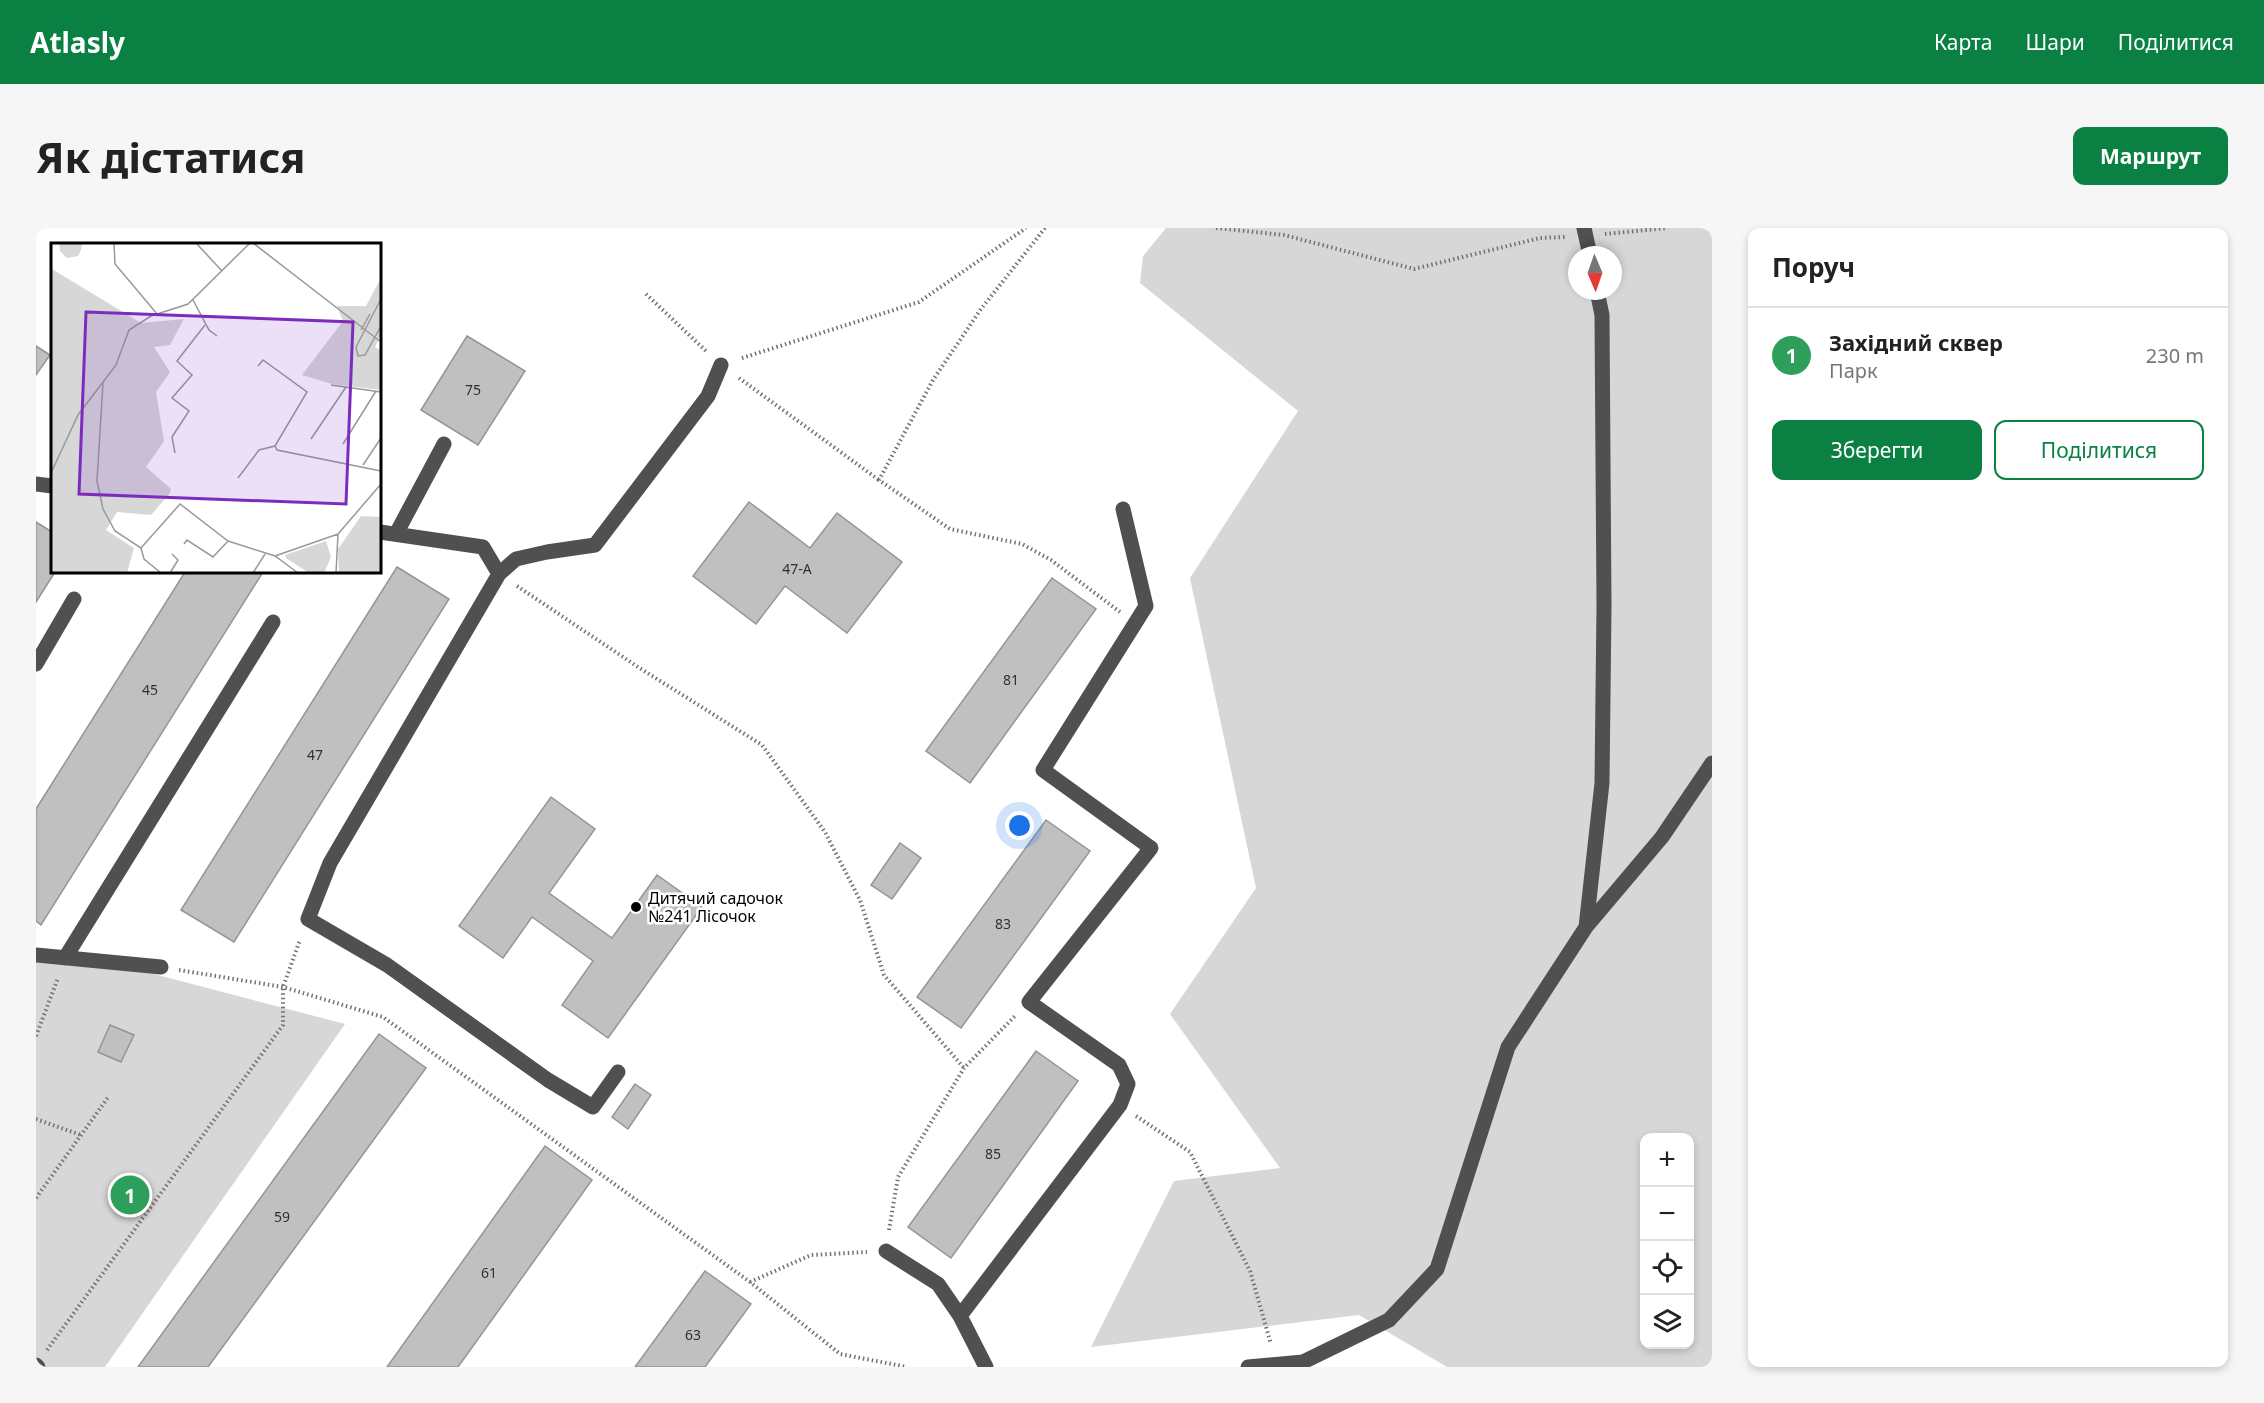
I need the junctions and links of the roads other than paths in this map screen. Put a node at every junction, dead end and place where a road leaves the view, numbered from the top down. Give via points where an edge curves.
1 (1598, 300) edge
2 (721, 365) road end
3 (444, 444) dead end
4 (36, 484) edge
5 (51, 486) edge
6 (1122, 509) dead end
7 (381, 532) edge
8 (396, 534) junction
9 (499, 574) junction
10 (74, 599) dead end
11 (273, 622) dead end
12 (36, 664) edge
13 (1712, 763) edge
14 (1586, 927) junction
15 (36, 955) edge
16 (65, 958) junction
17 (161, 967) road end
18 (618, 1072) dead end
19 (886, 1251) road end
20 (960, 1317) junction
21 (1256, 1366) edge
22 (986, 1367) edge

1 - 14 street via 1602,327 1603,761
2 - 9 street via 708,396 595,545 516,559
3 - 8 street
4 - 5 street
6 - 20 street via 1146,606 1044,770 1151,848 1029,1002 1119,1065 1128,1084 1120,1105
7 - 8 street
8 - 9 street via 483,547
9 - 18 street via 330,863 308,919 387,965 548,1080 593,1107
10 - 12 street
11 - 16 street
13 - 14 street via 1662,837
14 - 21 street via 1508,1047 1437,1269 1389,1320 1303,1362
15 - 16 street
16 - 17 street
19 - 20 street via 938,1284
20 - 22 street

